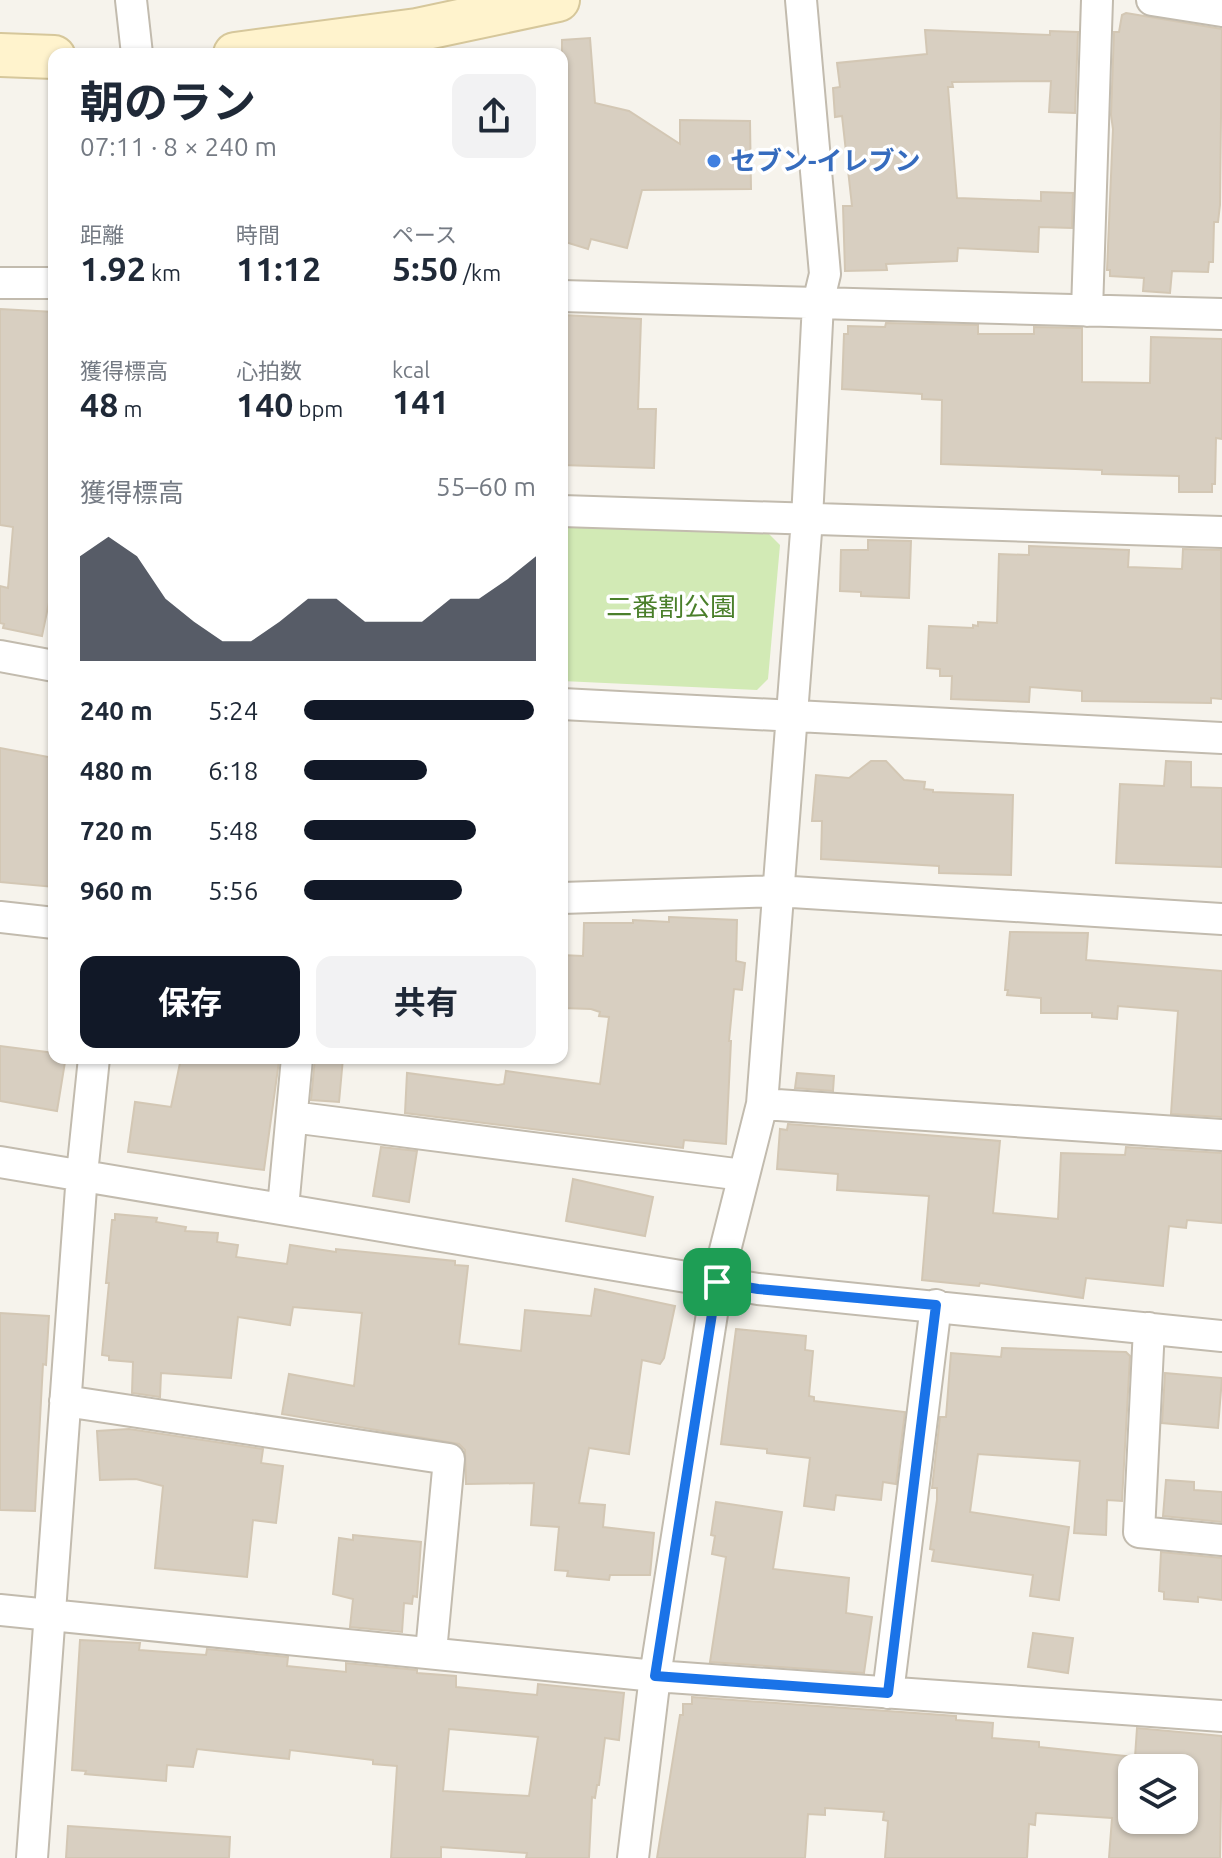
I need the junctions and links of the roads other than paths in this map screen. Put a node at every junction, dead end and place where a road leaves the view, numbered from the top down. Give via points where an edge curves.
1 (131, 0) edge
2 (558, 0) edge
3 (801, 0) edge
4 (1097, 0) edge
5 (1152, 0) edge
6 (1222, 11) edge
7 (136, 48) edge
8 (280, 48) edge
9 (0, 55) edge
10 (48, 57) edge
11 (0, 283) edge
12 (48, 283) edge
13 (568, 296) edge
14 (818, 303) junction
15 (1087, 311) junction
16 (1222, 314) edge
17 (568, 511) edge
18 (807, 519) junction
19 (1222, 532) edge
20 (0, 656) edge
21 (48, 665) edge
22 (568, 704) edge
23 (792, 717) junction
24 (1222, 738) edge
25 (776, 891) junction
26 (568, 898) edge
27 (0, 917) edge
28 (1222, 919) edge
29 (48, 922) edge
30 (93, 1064) edge
31 (296, 1064) edge
32 (762, 1104) junction
33 (292, 1117) junction
34 (1222, 1135) edge
35 (0, 1162) edge
36 (82, 1174) junction
37 (743, 1175) junction
38 (283, 1208) junction
39 (717, 1282) junction
40 (936, 1305) junction
41 (1149, 1328) junction
42 (1222, 1336) edge
43 (65, 1401) junction
44 (1222, 1540) edge
45 (0, 1610) edge
46 (49, 1615) junction
47 (431, 1652) junction
48 (655, 1676) junction
49 (888, 1693) junction
50 (1222, 1716) edge
51 (32, 1858) edge
52 (633, 1858) edge

1 - 7 street
2 - 8 street via 417,30
3 - 14 street via 825,274
4 - 15 street
5 - 6 street
9 - 10 street
11 - 12 street
13 - 14 street
14 - 15 street
14 - 18 street
15 - 16 street
17 - 18 street
18 - 19 street
18 - 23 street
20 - 21 street
22 - 23 street
23 - 24 street
23 - 25 street
25 - 26 street
25 - 28 street
25 - 32 street
27 - 29 street
30 - 36 street
31 - 33 street
32 - 34 street
32 - 37 street
33 - 37 street
33 - 38 street
35 - 36 street
36 - 38 street
36 - 43 street
37 - 39 street
38 - 39 street
39 - 40 street
39 - 48 street
40 - 41 street
40 - 49 street
41 - 42 street
41 - 44 street via 1139,1532
43 - 46 street
43 - 47 street via 449,1459
45 - 46 street
46 - 47 street
46 - 51 street
47 - 48 street
48 - 49 street
48 - 52 street
49 - 50 street

